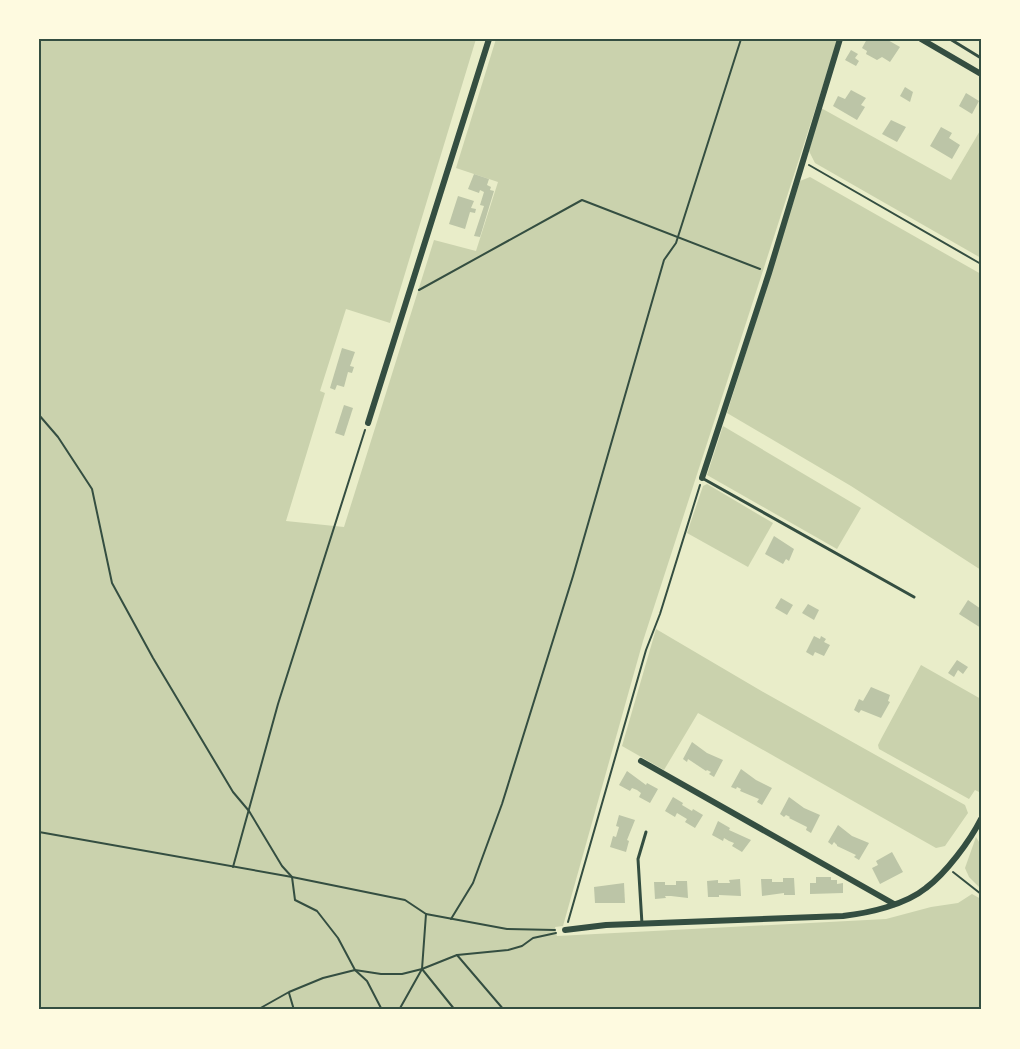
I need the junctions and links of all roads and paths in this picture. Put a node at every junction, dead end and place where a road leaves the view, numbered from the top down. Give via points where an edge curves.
1 (489, 39) edge
2 (741, 39) edge
3 (840, 39) edge
4 (921, 39) edge
5 (950, 39) edge
6 (981, 58) edge
7 (981, 74) edge
8 (802, 161) junction
9 (678, 238) junction
10 (981, 264) edge
11 (769, 273) junction
12 (407, 296) junction
13 (39, 415) edge
14 (368, 423) joint
15 (702, 478) junction
16 (914, 597) dead end
17 (641, 761) dead end
18 (249, 810) junction
19 (981, 819) edge
20 (39, 832) edge
21 (646, 832) dead end
22 (946, 866) junction
23 (233, 867) junction
24 (291, 877) junction
25 (981, 894) edge
26 (894, 904) junction
27 (426, 914) junction
28 (451, 919) junction
29 (642, 924) junction
30 (566, 930) junction
31 (457, 955) junction
32 (422, 969) junction
33 (355, 970) junction
34 (289, 992) junction
35 (257, 1010) edge
36 (294, 1010) edge
37 (382, 1010) edge
38 (399, 1010) edge
39 (455, 1010) edge
40 (504, 1010) edge

1 - 12 street
2 - 9 path
3 - 8 street
4 - 7 street
5 - 6 lane
8 - 10 path
8 - 11 street
9 - 11 path
9 - 12 path via 582,200
9 - 28 path via 664,260 502,804 473,883
11 - 15 street
12 - 14 street
13 - 18 path via 92,489 112,583 199,735
14 - 18 path via 278,704
15 - 16 lane
15 - 30 path via 646,650
17 - 26 street
18 - 23 path
18 - 24 path
19 - 22 street
20 - 23 path
21 - 29 lane via 638,859
22 - 25 path
22 - 26 street via 925,889
23 - 24 path
24 - 27 path via 405,900
24 - 33 path via 295,900 317,911 338,938
26 - 29 street via 874,912 843,916
27 - 28 path
27 - 32 path
28 - 30 path via 507,929
29 - 30 street
30 - 31 path via 533,938 508,950
31 - 32 path
31 - 40 path
32 - 33 path via 402,974
32 - 38 path
32 - 39 path
33 - 34 path
33 - 37 path via 367,981
34 - 35 path
34 - 36 path

